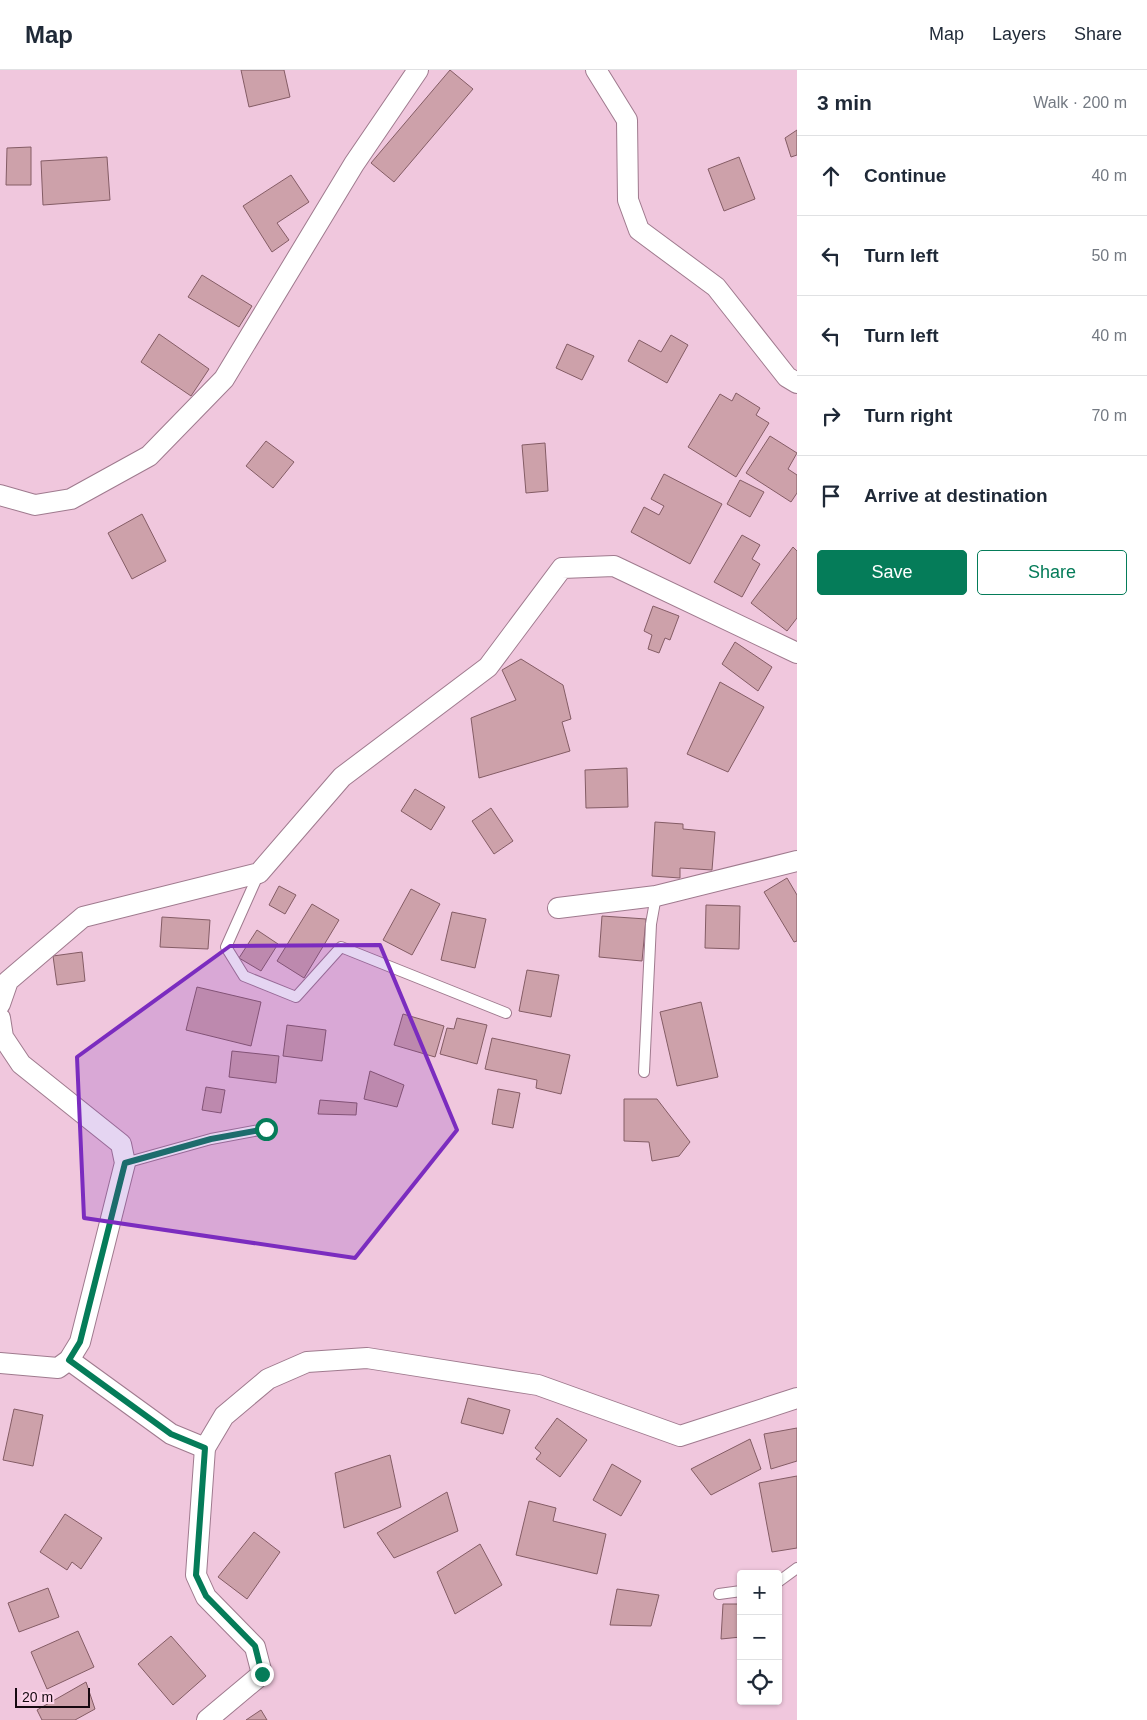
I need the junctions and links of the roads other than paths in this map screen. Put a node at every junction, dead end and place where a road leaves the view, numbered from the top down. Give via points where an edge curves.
1 (418, 70) edge
2 (596, 70) edge
3 (797, 383) edge
4 (0, 495) edge
5 (797, 652) edge
6 (797, 860) edge
7 (259, 873) junction
8 (656, 896) junction
9 (558, 908) dead end
10 (0, 1004) edge
11 (506, 1013) dead end
12 (0, 1018) edge
13 (644, 1072) dead end
14 (266, 1129) dead end
15 (125, 1163) junction
16 (69, 1360) junction
17 (0, 1363) edge
18 (797, 1398) edge
19 (205, 1448) junction
20 (797, 1568) edge
21 (782, 1579) edge
22 (737, 1592) edge
23 (719, 1594) dead end
24 (208, 1720) edge

1 - 4 street via 354,164 224,379 149,456 71,498 35,505
2 - 3 street via 627,120 628,200 639,230 716,287 787,377
5 - 7 street via 614,566 562,568 488,667 342,777
6 - 8 street
7 - 10 street via 83,917 8,982
7 - 11 lane via 226,946 244,976 296,997 340,947
8 - 9 street
8 - 13 lane via 651,924
12 - 15 street via 3,1037 21,1064 121,1144
14 - 15 lane via 211,1139
15 - 16 street via 80,1342
16 - 17 street via 58,1368
16 - 19 street via 171,1434
18 - 19 street via 680,1436 538,1385 367,1358 307,1362 268,1379 224,1416
19 - 24 street via 196,1575 206,1596 255,1646 262,1674
20 - 21 lane
22 - 23 lane

